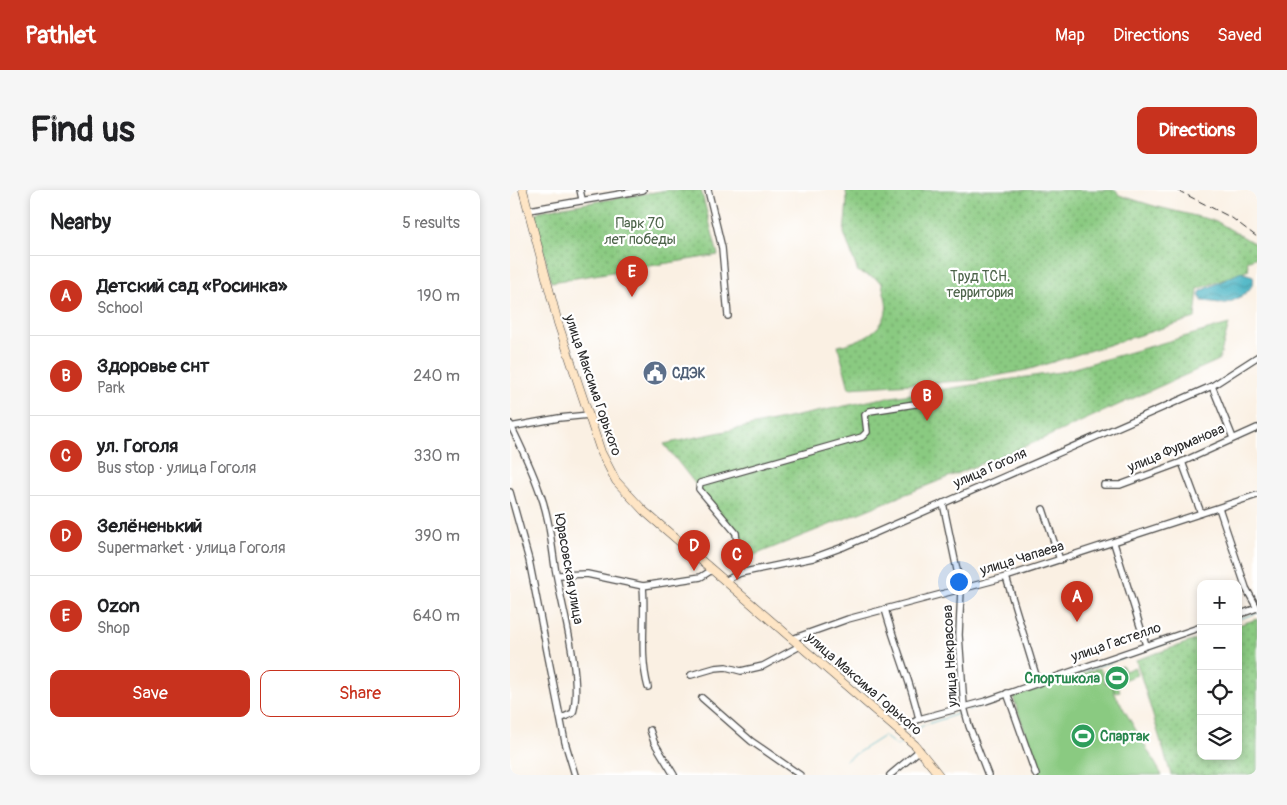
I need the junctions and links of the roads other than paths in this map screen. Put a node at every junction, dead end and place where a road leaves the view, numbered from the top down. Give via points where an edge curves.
1 (523, 190) edge
2 (580, 190) edge
3 (643, 190) edge
4 (708, 190) edge
5 (627, 191) edge
6 (582, 199) junction
7 (529, 210) junction
8 (728, 316) dead end
9 (1257, 357) edge
10 (1212, 386) junction
11 (934, 401) dead end
12 (589, 415) junction
13 (511, 426) edge
14 (1257, 428) edge
15 (1233, 438) junction
16 (1182, 462) junction
17 (1104, 485) dead end
18 (510, 492) edge
19 (1257, 495) edge
20 (943, 503) junction
21 (1219, 508) junction
22 (1043, 509) dead end
23 (1201, 514) junction
24 (1114, 542) junction
25 (1060, 560) junction
26 (712, 570) junction
27 (740, 573) junction
28 (558, 575) junction
29 (1006, 577) junction
30 (725, 582) junction
31 (643, 586) junction
32 (961, 589) junction
33 (1257, 608) edge
34 (885, 610) junction
35 (1242, 614) edge
36 (1197, 628) edge
37 (792, 639) junction
38 (1146, 645) junction
39 (800, 646) junction
40 (691, 675) dead end
41 (1038, 682) junction
42 (648, 687) dead end
43 (1007, 693) junction
44 (702, 698) dead end
45 (964, 707) junction
46 (562, 718) junction
47 (919, 719) junction
48 (650, 730) dead end
49 (900, 731) junction
50 (920, 750) junction
51 (575, 775) edge
52 (674, 775) edge
53 (800, 775) edge
54 (890, 775) edge
55 (939, 775) edge
56 (988, 775) edge
57 (1036, 775) edge

1 - 7 street, улица Максима Горького
2 - 6 street
3 - 5 street
4 - 8 street via 722,248
5 - 6 street
6 - 7 street
7 - 12 street, улица Максима Горького via 558,323
9 - 10 street, улица Гоголя
10 - 15 street
10 - 20 street, улица Гоголя
11 - 27 street via 870,411 865,415 867,432 862,437 700,483 699,489 736,533
12 - 13 street
12 - 26 street, улица Максима Горького via 604,461 624,491
13 - 28 street, Юрасовская улица via 542,497
14 - 15 street, улица Фурманова
15 - 16 street, улица Фурманова
16 - 17 street, улица Фурманова via 1120,485
16 - 23 street
18 - 46 street via 530,567
19 - 21 street, улица Чапаева
20 - 27 street, улица Гоголя via 821,555
20 - 32 street, улица Некрасова
21 - 23 street, улица Чапаева
21 - 33 street via 1246,588
22 - 25 street
23 - 24 street, улица Чапаева
24 - 25 street, улица Чапаева
24 - 38 street
25 - 29 street, улица Чапаева
26 - 30 street, улица Максима Горького
26 - 31 street via 701,577
27 - 30 street, улица Гоголя
28 - 31 street via 587,574
28 - 46 street, Юрасовская улица via 576,695 573,713
29 - 32 street, улица Чапаева
29 - 41 street
30 - 37 street, улица Максима Горького
31 - 42 street via 642,666
32 - 34 street, улица Чапаева
32 - 45 street, улица Некрасова via 958,635
33 - 35 street
34 - 37 street, улица Чапаева
34 - 47 street
36 - 38 street, улица Гастелло
37 - 39 street, улица Максима Горького
38 - 41 street, улица Гастелло
39 - 40 street via 763,666 741,671 715,668
39 - 49 street, улица Максима Горького
41 - 43 street, улица Гастелло
43 - 45 street, улица Гастелло
43 - 57 street
44 - 53 street via 751,741
45 - 47 street, улица Гастелло
45 - 56 street, улица Некрасова
46 - 51 street
47 - 49 street, улица Гастелло
48 - 52 street
49 - 50 street, улица Максима Горького
50 - 54 street
50 - 55 street, улица Максима Горького

